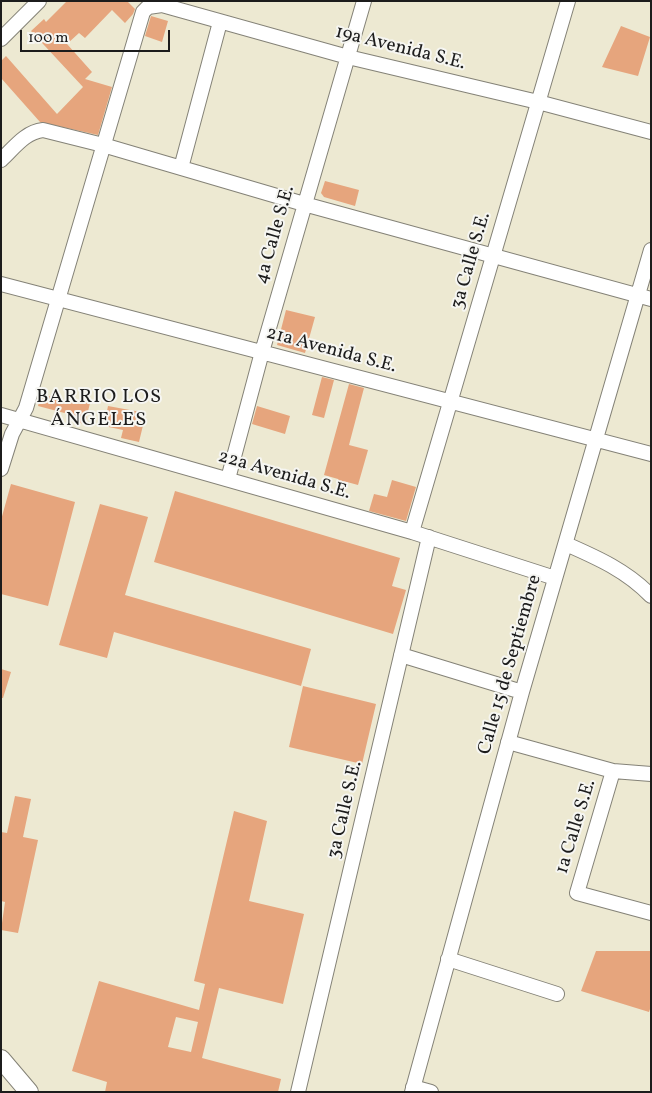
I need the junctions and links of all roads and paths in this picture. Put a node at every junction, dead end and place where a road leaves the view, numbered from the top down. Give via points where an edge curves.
1 (39, 1) edge
2 (364, 1) edge
3 (568, 1) edge
4 (220, 22) junction
5 (1, 39) edge
6 (348, 57) junction
7 (538, 102) junction
8 (651, 132) edge
9 (103, 145) junction
10 (1, 160) edge
11 (180, 168) junction
12 (304, 204) junction
13 (651, 250) edge
14 (493, 256) junction
15 (1, 284) edge
16 (644, 298) edge
17 (59, 299) junction
18 (262, 352) junction
19 (452, 402) junction
20 (1, 415) edge
21 (20, 420) junction
22 (596, 439) junction
23 (651, 454) edge
24 (1, 469) edge
25 (228, 479) junction
26 (412, 532) junction
27 (429, 537) junction
28 (566, 544) junction
29 (555, 578) junction
30 (651, 596) edge
31 (402, 655) junction
32 (522, 692) junction
33 (508, 742) junction
34 (613, 771) junction
35 (651, 774) edge
36 (651, 912) edge
37 (448, 959) junction
38 (558, 994) dead end
39 (1, 1059) edge
40 (412, 1089) edge
41 (30, 1092) edge
42 (298, 1092) edge
43 (431, 1092) edge

1 - 5 street
2 - 6 street, 4a Calle S.E.
3 - 7 street, 3a Calle S.E.
4 - 6 street, 19a Avenida S.E.
4 - 9 street, 19a Avenida S.E. via 155,4 143,12
4 - 11 street
6 - 7 street, 19a Avenida S.E.
6 - 12 street, 4a Calle S.E.
7 - 8 street, 19a Avenida S.E.
7 - 14 street, 3a Calle S.E.
9 - 10 street via 43,130 33,132
9 - 11 street
9 - 17 street
11 - 12 street
12 - 14 street
12 - 18 street, 4a Calle S.E.
13 - 16 street, Calle 15 de Septiembre
14 - 16 street
14 - 19 street, 3a Calle S.E.
15 - 17 street, 21a Avenida S.E.
16 - 22 street, Calle 15 de Septiembre
17 - 18 street, 21a Avenida S.E.
17 - 21 street
18 - 19 street, 21a Avenida S.E.
18 - 25 street, 4a Calle S.E.
19 - 22 street, 21a Avenida S.E.
19 - 26 street, 3a Calle S.E.
20 - 21 street, 22a Avenida S.E.
21 - 24 street
21 - 25 street, 22a Avenida S.E.
22 - 23 street, 21a Avenida S.E.
22 - 28 street, Calle 15 de Septiembre
25 - 26 street, 22a Avenida S.E.
26 - 27 street, 22a Avenida S.E.
27 - 29 street, 22a Avenida S.E.
27 - 31 street, 3a Calle S.E.
28 - 29 street, Calle 15 de Septiembre
28 - 30 street via 614,566
29 - 32 street, Calle 15 de Septiembre
31 - 32 street
31 - 42 street, 3a Calle S.E.
32 - 33 street, Calle 15 de Septiembre
33 - 34 street
33 - 37 street, Calle 15 de Septiembre
34 - 35 street
34 - 36 street, 1a Calle S.E. via 577,893
37 - 38 street
37 - 40 street, Calle 15 de Septiembre
39 - 41 main road
40 - 43 street

